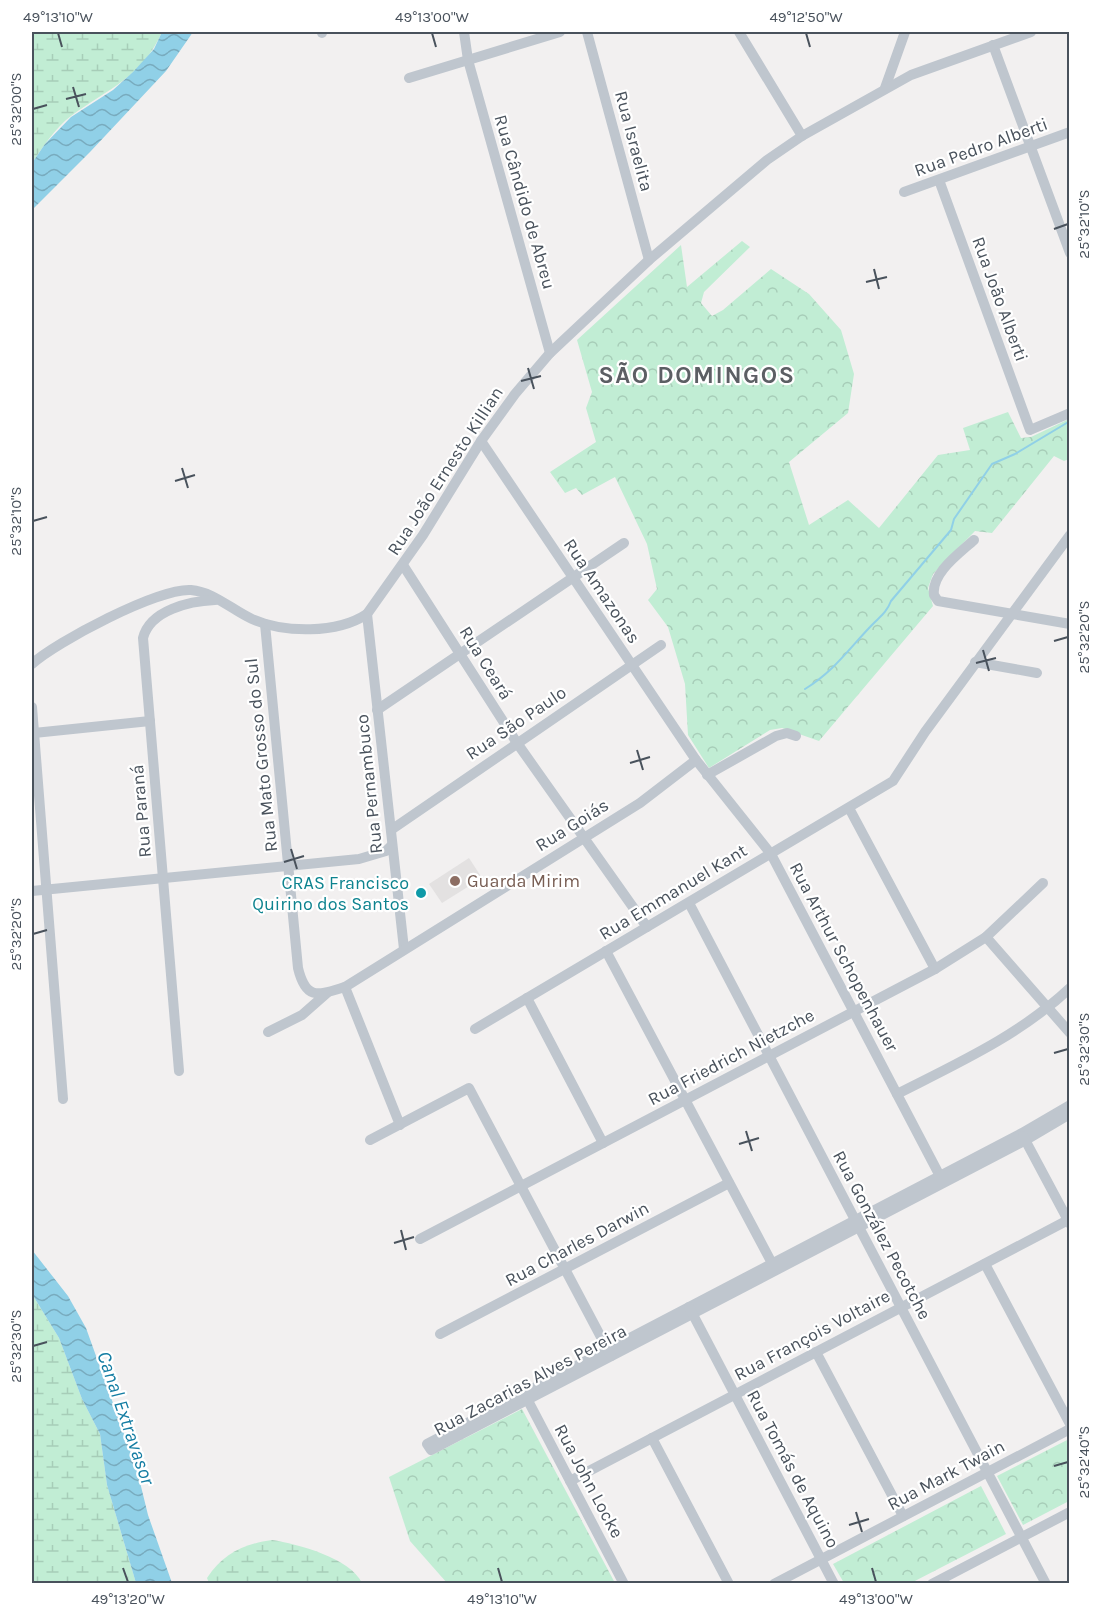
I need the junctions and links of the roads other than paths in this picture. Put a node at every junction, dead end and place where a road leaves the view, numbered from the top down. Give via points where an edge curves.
1 (464, 32) edge
2 (560, 32) edge
3 (587, 32) edge
4 (739, 32) edge
5 (905, 32) edge
6 (1031, 32) edge
7 (993, 45) junction
8 (468, 60) junction
9 (410, 78) dead end
10 (885, 88) junction
11 (1070, 132) edge
12 (802, 135) junction
13 (1030, 146) junction
14 (939, 180) junction
15 (904, 192) dead end
16 (1070, 253) edge
17 (649, 260) junction
18 (550, 353) junction
19 (1070, 413) edge
20 (481, 441) junction
21 (1070, 535) edge
22 (974, 540) dead end
23 (624, 543) dead end
24 (403, 565) junction
25 (573, 577) junction
26 (218, 599) junction
27 (367, 614) junction
28 (1011, 614) junction
29 (265, 624) junction
30 (1070, 624) edge
31 (661, 645) dead end
32 (460, 654) junction
33 (975, 662) junction
34 (32, 664) edge
35 (632, 665) junction
36 (1037, 673) dead end
37 (32, 707) edge
38 (377, 710) junction
39 (150, 722) junction
40 (34, 733) junction
41 (796, 736) dead end
42 (517, 743) junction
43 (696, 760) junction
44 (707, 774) junction
45 (849, 808) junction
46 (391, 830) junction
47 (584, 837) junction
48 (392, 845) junction
49 (771, 854) junction
50 (288, 866) junction
51 (163, 878) junction
52 (1043, 883) dead end
53 (46, 890) junction
54 (32, 891) edge
55 (688, 903) junction
56 (647, 927) junction
57 (986, 937) junction
58 (404, 949) junction
59 (606, 951) junction
60 (935, 969) junction
61 (345, 987) junction
62 (1070, 988) edge
63 (305, 989) joint
64 (327, 992) junction
65 (527, 998) junction
66 (1048, 1007) junction
67 (854, 1012) junction
68 (475, 1029) dead end
69 (268, 1032) dead end
70 (1070, 1033) edge
71 (769, 1056) junction
72 (179, 1071) dead end
73 (897, 1094) junction
74 (63, 1099) dead end
75 (685, 1100) junction
76 (1070, 1106) edge
77 (1070, 1114) edge
78 (400, 1125) junction
79 (1024, 1137) junction
80 (370, 1140) dead end
81 (603, 1143) junction
82 (942, 1179) junction
83 (729, 1182) junction
84 (521, 1186) junction
85 (1069, 1221) edge
86 (857, 1223) junction
87 (420, 1239) dead end
88 (985, 1264) junction
89 (774, 1267) junction
90 (565, 1269) junction
91 (901, 1308) junction
92 (691, 1310) junction
93 (440, 1334) dead end
94 (816, 1352) junction
95 (609, 1353) junction
96 (735, 1394) junction
97 (526, 1396) junction
98 (1070, 1424) edge
99 (1070, 1430) edge
100 (652, 1438) junction
101 (987, 1472) junction
102 (570, 1481) junction
103 (1070, 1512) edge
104 (903, 1516) junction
105 (1021, 1537) junction
106 (821, 1559) junction
107 (624, 1584) edge
108 (729, 1584) edge
109 (774, 1584) edge
110 (834, 1584) edge
111 (932, 1584) edge
112 (1046, 1584) edge

1 - 8 street, Rua Cândido de Abreu
2 - 8 street
3 - 17 street, Rua Israelita
4 - 12 street
5 - 10 street
6 - 7 street, Rua João Ernesto Killian
7 - 10 street, Rua João Ernesto Killian
7 - 13 street
8 - 9 street
8 - 18 street, Rua Cândido de Abreu
10 - 12 street, Rua João Ernesto Killian
11 - 13 street, Rua Pedro Alberti
12 - 17 street, Rua João Ernesto Killian
13 - 14 street, Rua Pedro Alberti
13 - 16 street
14 - 15 street, Rua Pedro Alberti
14 - 19 street, Rua João Alberti via 1030,430
17 - 18 street, Rua João Ernesto Killian
18 - 20 street, Rua João Ernesto Killian
20 - 24 street, Rua João Ernesto Killian
20 - 25 street, Rua Amazonas
21 - 28 street
22 - 28 street via 949,564 936,582 934,595 939,601
23 - 25 street
24 - 27 street, Rua João Ernesto Killian
24 - 32 street, Rua Ceará
25 - 32 street
25 - 35 street, Rua Amazonas
26 - 29 street
26 - 34 street via 183,590 148,599
26 - 39 street, Rua Paraná via 178,607 155,619 145,632
27 - 29 street via 349,624 327,627
27 - 38 street, Rua Pernambuco
28 - 30 street
28 - 33 street
29 - 50 street, Rua Mato Grosso do Sul
31 - 35 street, Rua São Paulo
32 - 38 street
32 - 42 street, Rua Ceará
33 - 36 street
33 - 45 street, Rua Emmanuel Kant via 889,784
35 - 42 street, Rua São Paulo
35 - 43 street, Rua Amazonas
37 - 40 street
38 - 46 street, Rua Pernambuco
39 - 40 street
39 - 51 street, Rua Paraná
40 - 53 street
41 - 44 street via 776,735
42 - 46 street, Rua São Paulo
42 - 47 street, Rua Ceará
43 - 44 street, Rua Arthur Schopenhauer
43 - 47 street, Rua Goiás via 640,803
44 - 49 street, Rua Arthur Schopenhauer
45 - 49 street, Rua Emmanuel Kant
45 - 60 street
46 - 48 street, Rua Pernambuco
47 - 56 street, Rua Ceará
47 - 58 street, Rua Goiás
48 - 50 street via 369,857
48 - 58 street, Rua Pernambuco
49 - 55 street, Rua Emmanuel Kant
49 - 67 street, Rua Arthur Schopenhauer
50 - 51 street
50 - 63 street, Rua Mato Grosso do Sul via 298,968
51 - 53 street
51 - 72 street, Rua Paraná
52 - 57 street, Rua Friedrich Nietzche
53 - 54 street
53 - 74 street
55 - 56 street, Rua Emmanuel Kant
55 - 71 street, Rua González Pecotche
56 - 59 street, Rua Emmanuel Kant
57 - 60 street, Rua Friedrich Nietzche
57 - 66 street
58 - 61 street, Rua Goiás
59 - 65 street, Rua Emmanuel Kant
59 - 75 street
60 - 67 street, Rua Friedrich Nietzche
61 - 64 street, Rua Goiás
61 - 78 street
62 - 66 street
63 - 64 street, Rua Goiás via 311,993
64 - 69 street via 302,1015
65 - 68 street, Rua Emmanuel Kant
65 - 81 street
66 - 70 street
66 - 73 street via 1004,1038
67 - 71 street, Rua Friedrich Nietzche
67 - 73 street, Rua Arthur Schopenhauer
71 - 75 street, Rua Friedrich Nietzche
71 - 86 street, Rua González Pecotche
73 - 82 street, Rua Arthur Schopenhauer
75 - 81 street, Rua Friedrich Nietzche
75 - 83 street
76 - 79 street, Rua Zacarias Alves Pereira
77 - 79 street, Rua Zacarias Alves Pereira
78 - 80 street
78 - 84 street via 469,1088
79 - 82 street, Rua Zacarias Alves Pereira
79 - 85 street
81 - 84 street, Rua Friedrich Nietzche
82 - 86 street, Rua Zacarias Alves Pereira
83 - 89 street
83 - 90 street, Rua Charles Darwin
84 - 87 street, Rua Friedrich Nietzche
84 - 90 street
85 - 88 street, Rua François Voltaire
86 - 89 street, Rua Zacarias Alves Pereira
86 - 91 street, Rua González Pecotche
88 - 91 street, Rua François Voltaire
88 - 98 street
89 - 92 street, Rua Zacarias Alves Pereira
90 - 93 street, Rua Charles Darwin
90 - 95 street
91 - 94 street, Rua François Voltaire
91 - 101 street, Rua González Pecotche
92 - 95 street, Rua Zacarias Alves Pereira
92 - 96 street, Rua Tomás de Aquino
94 - 96 street, Rua François Voltaire
94 - 104 street
95 - 97 street, Rua Zacarias Alves Pereira
96 - 100 street, Rua François Voltaire
96 - 106 street, Rua Tomás de Aquino
97 - 97 street, Rua Zacarias Alves Pereira via 427,1444 431,1450
97 - 102 street, Rua John Locke
99 - 101 street, Rua Mark Twain
100 - 102 street, Rua François Voltaire
100 - 108 street
101 - 104 street, Rua Mark Twain
101 - 105 street, Rua González Pecotche
102 - 107 street, Rua John Locke
103 - 105 street
104 - 106 street, Rua Mark Twain
105 - 111 street
105 - 112 street, Rua González Pecotche
106 - 109 street, Rua Mark Twain
106 - 110 street, Rua Tomás de Aquino

